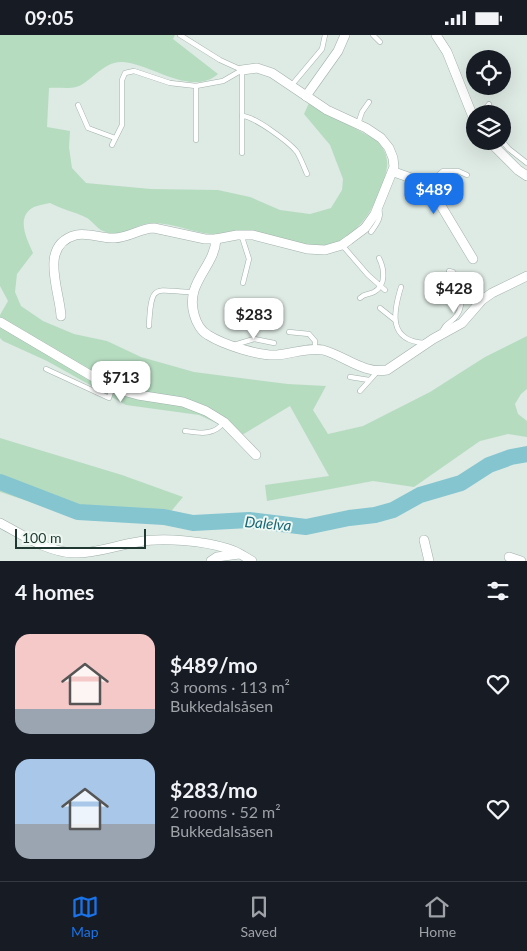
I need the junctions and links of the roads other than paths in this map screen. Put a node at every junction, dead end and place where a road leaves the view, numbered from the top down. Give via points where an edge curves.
1 (180, 35) edge
2 (326, 35) edge
3 (345, 35) edge
4 (373, 35) edge
5 (436, 35) edge
6 (380, 42) dead end
7 (242, 70) junction
8 (196, 85) junction
9 (291, 85) junction
10 (306, 96) junction
11 (369, 102) dead end
12 (78, 105) dead end
13 (468, 105) edge
14 (242, 115) junction
15 (358, 124) junction
16 (115, 138) junction
17 (196, 141) dead end
18 (112, 145) dead end
19 (499, 150) edge
20 (510, 150) edge
21 (242, 153) dead end
22 (527, 163) edge
23 (394, 171) junction
24 (307, 174) dead end
25 (467, 175) dead end
26 (527, 176) edge
27 (428, 184) junction
28 (378, 208) junction
29 (371, 232) dead end
30 (241, 234) junction
31 (216, 239) junction
32 (342, 245) junction
33 (379, 258) dead end
34 (473, 259) dead end
35 (449, 271) dead end
36 (527, 276) edge
37 (243, 283) dead end
38 (380, 286) junction
39 (401, 287) dead end
40 (385, 291) dead end
41 (192, 293) junction
42 (360, 298) dead end
43 (380, 308) dead end
44 (61, 316) dead end
45 (395, 320) junction
46 (0, 321) edge
47 (149, 326) dead end
48 (289, 333) dead end
49 (442, 333) junction
50 (274, 343) dead end
51 (427, 343) junction
52 (233, 345) junction
53 (315, 350) junction
54 (46, 369) dead end
55 (382, 370) junction
56 (350, 377) dead end
57 (370, 380) junction
58 (112, 388) junction
59 (360, 391) dead end
60 (224, 422) junction
61 (185, 431) dead end
62 (256, 455) dead end
63 (0, 523) edge
64 (424, 540) dead end
65 (239, 554) junction
66 (509, 557) dead end
67 (211, 561) edge
68 (252, 561) edge
69 (429, 561) edge
70 (521, 561) edge

1 - 7 lane
2 - 9 lane via 322,49
3 - 10 street via 338,51
4 - 6 lane
5 - 13 street via 450,58
7 - 8 lane via 223,81
7 - 9 street via 265,70
7 - 14 lane
8 - 16 lane via 170,83 134,71 125,73 122,79 122,125
8 - 17 lane
9 - 10 street
10 - 15 street
11 - 15 lane
12 - 16 lane via 88,128
14 - 21 lane
14 - 24 lane via 292,147
15 - 23 street via 385,143 393,158
16 - 18 lane
19 - 26 street
20 - 22 lane
23 - 27 street
23 - 28 street
25 - 27 lane via 443,171
27 - 34 street
28 - 29 lane via 380,217
28 - 32 street via 365,228
30 - 31 street
30 - 32 street via 308,249 325,250
30 - 37 lane via 249,259
31 - 41 street via 215,248
31 - 44 street via 154,228 113,239 86,235 69,238 57,250 53,265
32 - 38 lane
33 - 38 lane via 384,272
35 - 49 lane via 456,277 461,305 458,314 445,325
36 - 49 street via 492,293 462,323
38 - 40 lane
38 - 42 lane
39 - 45 lane
41 - 47 lane via 157,291 153,297
41 - 52 street via 194,314 200,327 208,335
43 - 45 lane
45 - 51 lane via 404,338
46 - 58 street
48 - 53 lane via 309,334 314,339
49 - 51 street
50 - 52 lane via 254,339
51 - 55 street
52 - 53 street via 275,355
53 - 55 street via 367,369
54 - 58 lane via 109,398
55 - 57 lane
56 - 57 lane
57 - 59 lane
58 - 60 street via 188,404
60 - 61 lane via 211,433
60 - 62 street
63 - 65 street via 44,546 74,553 163,539 213,545
64 - 69 street
65 - 67 street
65 - 68 street
66 - 70 street

